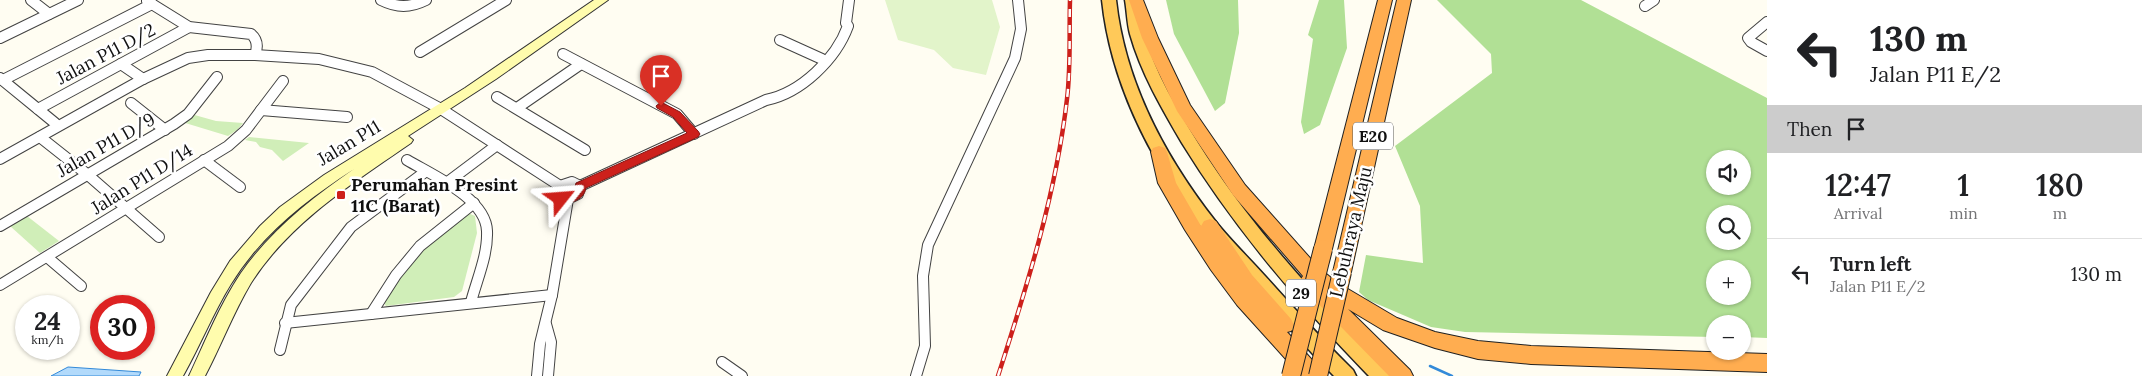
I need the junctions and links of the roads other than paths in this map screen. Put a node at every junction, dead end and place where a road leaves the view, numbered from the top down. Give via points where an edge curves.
1 (31, 0) edge
2 (78, 0) edge
3 (381, 0) edge
4 (426, 0) edge
5 (506, 0) edge
6 (602, 0) edge
7 (614, 0) edge
8 (849, 0) edge
9 (1018, 0) edge
10 (1108, 0) edge
11 (1134, 0) edge
12 (1385, 0) edge
13 (1404, 0) edge
14 (1654, 0) edge
15 (150, 2) edge
16 (1645, 6) dead end
17 (49, 14) junction
18 (1767, 22) edge
19 (846, 23) junction
20 (189, 27) junction
21 (0, 38) edge
22 (780, 40) dead end
23 (1767, 51) edge
24 (420, 52) dead end
25 (562, 54) dead end
26 (255, 55) junction
27 (822, 59) junction
28 (121, 64) junction
29 (581, 64) junction
30 (217, 77) dead end
31 (2, 79) edge
32 (143, 80) junction
33 (283, 81) dead end
34 (497, 97) dead end
35 (766, 100) junction
36 (131, 103) dead end
37 (517, 108) junction
38 (38, 109) junction
39 (261, 110) junction
40 (443, 111) junction
41 (346, 117) dead end
42 (55, 122) dead end
43 (165, 130) junction
44 (694, 134) junction
45 (40, 137) junction
46 (497, 145) junction
47 (585, 150) dead end
48 (1159, 152) junction
49 (0, 159) edge
50 (204, 160) junction
51 (407, 160) dead end
52 (426, 172) junction
53 (88, 175) junction
54 (445, 184) junction
55 (240, 186) dead end
56 (560, 186) junction
57 (580, 186) junction
58 (1239, 190) junction
59 (568, 199) junction
60 (474, 203) junction
61 (127, 209) junction
62 (2, 221) edge
63 (1210, 226) junction
64 (159, 237) dead end
65 (47, 257) junction
66 (0, 285) edge
67 (81, 286) dead end
68 (552, 294) junction
69 (471, 302) junction
70 (371, 314) junction
71 (285, 323) junction
72 (546, 323) junction
73 (280, 350) dead end
74 (722, 362) dead end
75 (1767, 363) edge
76 (176, 376) edge
77 (197, 376) edge
78 (537, 376) edge
79 (548, 376) edge
80 (742, 376) edge
81 (916, 376) edge
82 (1291, 376) edge
83 (1314, 376) edge
84 (1318, 376) edge
85 (1329, 376) edge
86 (1346, 376) edge
87 (1382, 376) edge
88 (1403, 376) edge

1 - 17 street
2 - 17 street
3 - 4 street via 400,8 412,7
5 - 24 street
6 - 40 main road, Jalan P11
7 - 40 main road, Jalan P11
8 - 19 street
9 - 81 street via 1023,25 1016,58 928,245 923,276 925,346
10 - 48 highway, 29 via 1120,61
11 - 58 highway via 1183,107
11 - 87 highway, 29 via 1137,36 1156,82 1228,203 1292,284
12 - 82 highway, Lebuhraya Maju / E20, bridge
13 - 84 highway, Lebuhraya Maju / E20, bridge
14 - 16 street
15 - 20 street
15 - 31 street
17 - 21 street
18 - 23 street via 1748,38
19 - 27 street
19 - 35 street via 845,35 827,62 801,84
20 - 26 street via 251,34 258,47
20 - 28 street, Jalan P11 D/2
22 - 27 street
25 - 29 street
26 - 32 street via 208,54 188,58
26 - 40 street via 319,59 372,72
27 - 35 street
28 - 32 street
28 - 38 street, Jalan P11 D/2
29 - 37 street
29 - 44 street via 677,114
30 - 43 street, Jalan P11 D/9 via 188,114
31 - 38 street
32 - 45 street
33 - 39 street, Jalan P11 D/14
34 - 37 street
35 - 44 street
36 - 43 street
37 - 47 street
38 - 42 street
39 - 41 street
39 - 50 street, Jalan P11 D/14 via 238,138
40 - 46 street
40 - 76 main road, Jalan P11 via 330,176 282,212 230,273
40 - 77 main road, Jalan P11 via 322,199 286,230 257,263 238,292
43 - 53 street, Jalan P11 D/9
44 - 57 street
45 - 49 street
45 - 53 street
46 - 54 street
46 - 56 street
48 - 63 highway, 29
48 - 83 highway via 1167,183 1218,265 1244,299
50 - 55 street
50 - 61 street, Jalan P11 D/14
51 - 52 street
52 - 54 street
52 - 71 street via 351,227 298,294
53 - 61 street
53 - 62 street, Jalan P11 D/9
54 - 60 street
56 - 57 street via 572,182
56 - 59 street via 556,195
57 - 59 street via 578,194
58 - 75 highway via 1295,256 1329,287 1390,324 1435,340 1478,350 1531,354
58 - 88 highway via 1292,265
59 - 68 street
60 - 69 street via 483,213 487,225
60 - 70 street via 414,252
61 - 64 street
61 - 65 street, Jalan P11 D/14
63 - 85 highway via 1245,280
63 - 86 highway, 29 via 1312,343
65 - 66 street, Jalan P11 D/14
65 - 67 street
68 - 69 street
68 - 72 street
69 - 70 street
70 - 71 street
71 - 73 street
72 - 78 street
72 - 79 street via 550,342
74 - 80 street

